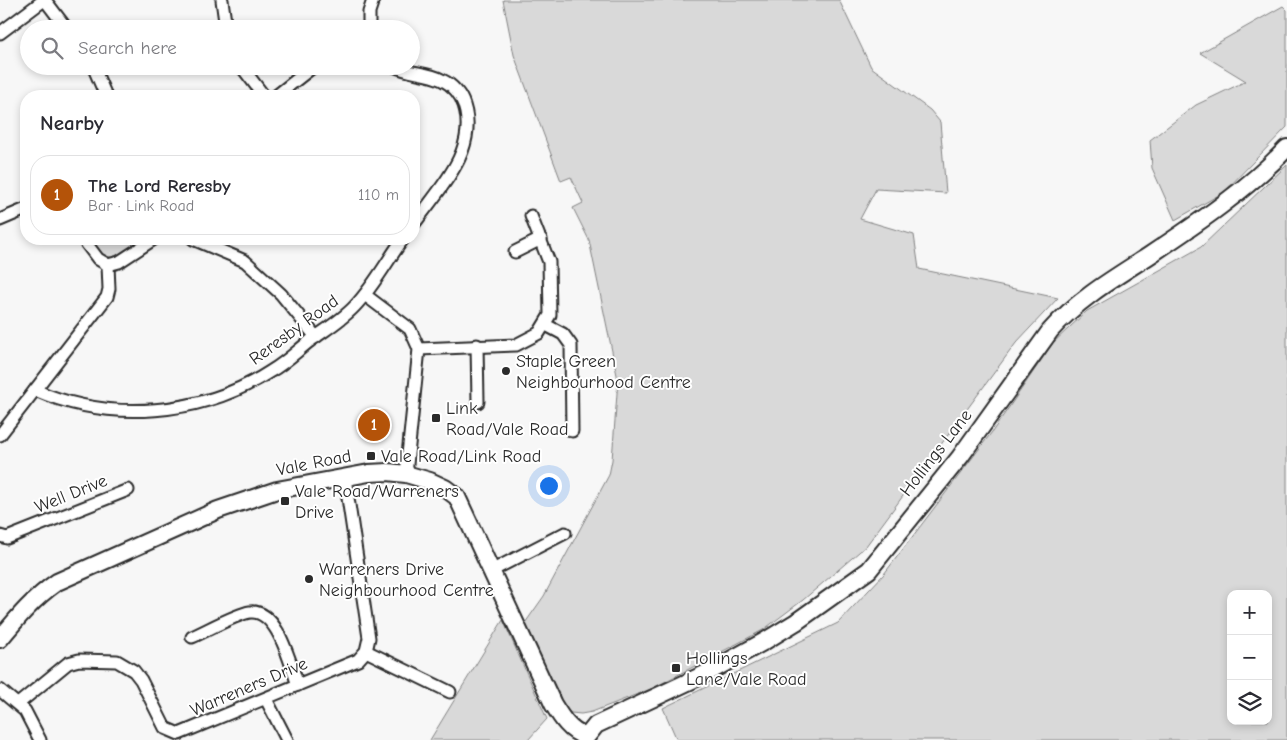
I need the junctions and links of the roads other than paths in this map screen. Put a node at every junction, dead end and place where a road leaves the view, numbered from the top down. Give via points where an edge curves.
1 (44, 0) edge
2 (222, 0) edge
3 (373, 0) edge
4 (60, 20) edge
5 (225, 20) edge
6 (369, 20) edge
7 (0, 34) edge
8 (420, 73) edge
9 (97, 75) edge
10 (248, 75) edge
11 (303, 75) edge
12 (103, 90) edge
13 (259, 90) edge
14 (284, 90) edge
15 (1287, 148) edge
16 (20, 212) edge
17 (420, 216) edge
18 (531, 216) dead end
19 (0, 220) edge
20 (541, 239) junction
21 (88, 245) edge
22 (145, 245) edge
23 (207, 245) edge
24 (398, 245) edge
25 (515, 252) dead end
26 (108, 265) junction
27 (365, 295) junction
28 (546, 325) junction
29 (316, 337) junction
30 (477, 345) junction
31 (419, 349) junction
32 (35, 390) junction
33 (478, 402) dead end
34 (572, 431) dead end
35 (0, 435) edge
36 (406, 474) junction
37 (345, 478) junction
38 (128, 490) dead end
39 (565, 533) dead end
40 (0, 536) edge
41 (491, 571) junction
42 (192, 637) dead end
43 (0, 640) edge
44 (366, 651) junction
45 (298, 685) junction
46 (0, 690) edge
47 (450, 692) dead end
48 (266, 699) junction
49 (18, 704) junction
50 (179, 737) edge
51 (585, 738) edge
52 (40, 740) edge
53 (287, 740) edge

1 - 4 street
1 - 7 street
2 - 5 street
3 - 6 street
8 - 17 street via 444,80 462,99 468,125 467,140 454,168
9 - 12 street
10 - 13 street
11 - 14 street
15 - 51 street, Hollings Lane via 1261,175 1180,235 1074,306 1050,330 960,457 869,570 765,641 706,674 596,725
16 - 19 street
18 - 20 street
20 - 25 street
20 - 28 street via 549,262 551,304
21 - 26 street via 98,259
22 - 26 street via 119,262
23 - 29 street via 245,261 281,294
24 - 27 street, Reresby Road
26 - 32 street via 107,297
27 - 29 street, Reresby Road
27 - 31 street via 410,329
28 - 30 street via 539,333 516,345
28 - 34 street via 563,334 571,346
29 - 32 street, Reresby Road via 248,384 173,409 129,411 95,408
30 - 31 street
30 - 33 street
31 - 36 street
32 - 35 street
36 - 37 street, Vale Road via 369,473
36 - 41 street, Vale Road via 446,488 456,497
37 - 43 street, Vale Road via 277,490 247,499 71,574 40,593
37 - 44 street via 369,638
38 - 40 street, Well Drive via 7,538
39 - 41 street
41 - 51 street, Vale Road via 559,714
42 - 45 street via 249,612 268,616 275,625
44 - 45 street, Warreners Drive via 358,660
44 - 47 street
45 - 48 street, Warreners Drive
46 - 49 street
48 - 50 street, Warreners Drive
48 - 53 street
49 - 50 street, Warreners Drive via 68,664 88,659 117,661 134,671 165,728
49 - 52 street

